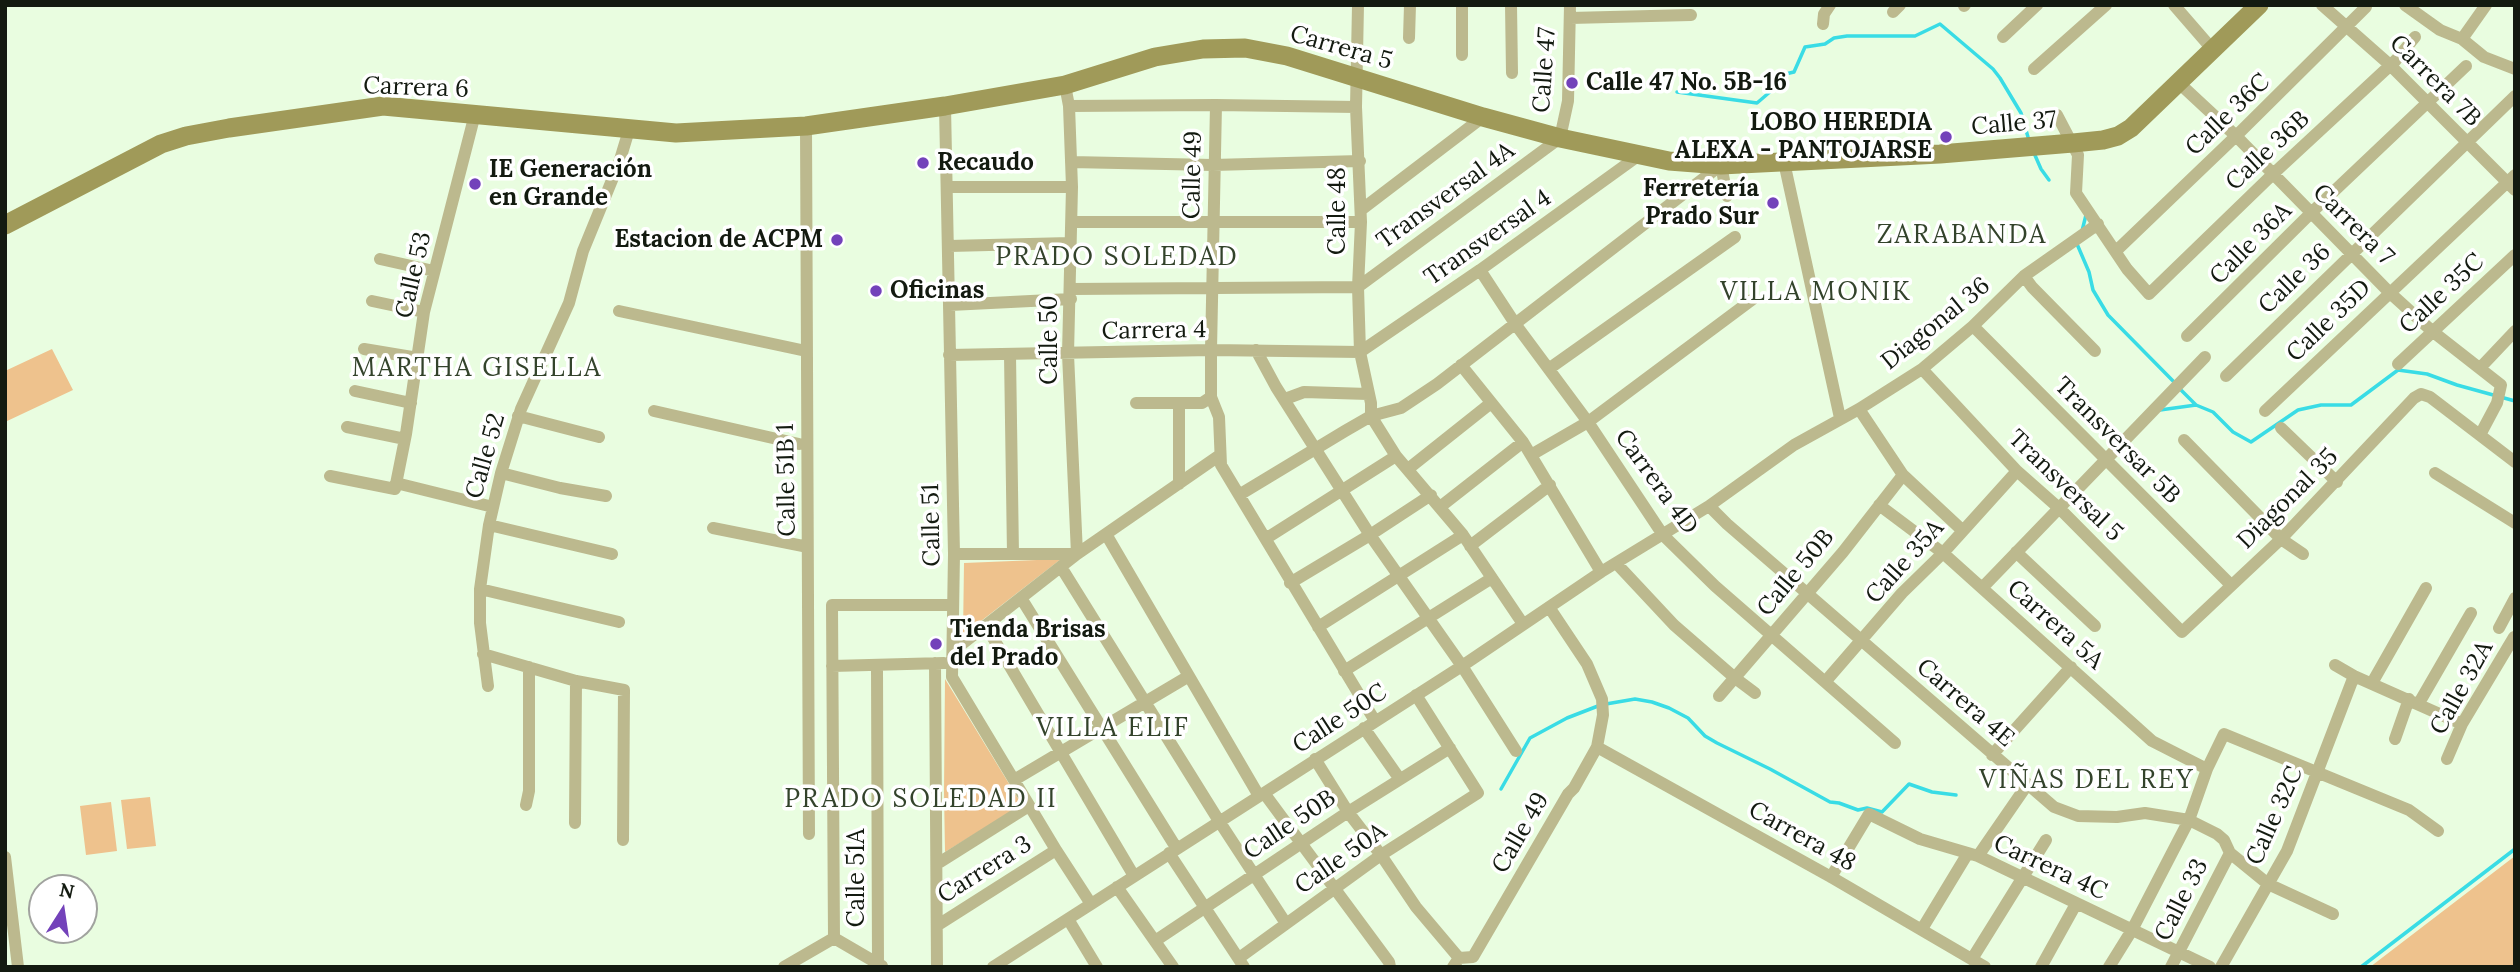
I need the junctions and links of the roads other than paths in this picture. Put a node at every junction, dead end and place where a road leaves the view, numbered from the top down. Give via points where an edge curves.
1 (1358, 5) edge
2 (1409, 5) edge
3 (1462, 5) edge
4 (1511, 5) edge
5 (1830, 5) edge
6 (2036, 5) edge
7 (2106, 5) edge
8 (2174, 5) edge
9 (2259, 5) edge
10 (2322, 5) edge
11 (2405, 5) edge
12 (2486, 5) edge
13 (2366, 7) edge
14 (1570, 12) edge
15 (1691, 15) dead end
16 (1823, 24) dead end
17 (2349, 26) junction
18 (2003, 37) dead end
19 (2415, 37) dead end
20 (1409, 38) dead end
21 (2462, 39) junction
22 (2213, 50) junction
23 (1462, 55) dead end
24 (2390, 65) junction
25 (2466, 66) dead end
26 (2034, 69) dead end
27 (2515, 69) edge
28 (1512, 73) dead end
29 (1356, 77) junction
30 (2179, 83) junction
31 (1065, 85) junction
32 (2515, 96) edge
33 (2429, 102) junction
34 (1216, 105) junction
35 (945, 106) junction
36 (1069, 106) junction
37 (1356, 107) junction
38 (475, 114) junction
39 (2057, 115) dead end
40 (1483, 117) junction
41 (806, 126) junction
42 (629, 130) junction
43 (2236, 136) junction
44 (1560, 138) junction
45 (2467, 143) junction
46 (2073, 144) junction
47 (1638, 156) junction
48 (1360, 161) junction
49 (1071, 162) junction
50 (1784, 162) junction
51 (1213, 165) junction
52 (1721, 165) junction
53 (2273, 174) junction
54 (2512, 182) edge
55 (948, 187) junction
56 (1072, 187) junction
57 (1727, 196) dead end
58 (2311, 213) junction
59 (1361, 216) junction
60 (1072, 222) junction
61 (1213, 222) junction
62 (2098, 224) junction
63 (5, 225) edge
64 (1735, 237) dead end
65 (1070, 243) junction
66 (949, 246) junction
67 (2116, 251) junction
68 (2352, 253) junction
69 (2515, 255) edge
70 (380, 259) dead end
71 (1480, 270) junction
72 (434, 271) junction
73 (2024, 276) junction
74 (1358, 287) junction
75 (1212, 288) junction
76 (2389, 292) junction
77 (1071, 294) junction
78 (1753, 299) dead end
79 (372, 301) dead end
80 (950, 305) junction
81 (619, 311) dead end
82 (424, 312) junction
83 (1516, 325) junction
84 (1973, 326) junction
85 (2432, 331) junction
86 (2515, 331) edge
87 (2187, 336) dead end
88 (364, 349) dead end
89 (1210, 350) junction
90 (1256, 350) junction
91 (806, 351) junction
92 (2095, 351) dead end
93 (1360, 352) junction
94 (1068, 354) junction
95 (949, 355) junction
96 (1010, 355) junction
97 (418, 358) junction
98 (2206, 358) dead end
99 (2398, 364) dead end
100 (1461, 365) junction
101 (1550, 368) junction
102 (2480, 368) junction
103 (1922, 369) junction
104 (2225, 376) dead end
105 (355, 391) dead end
106 (1368, 394) junction
107 (1212, 397) junction
108 (1285, 399) junction
109 (1136, 403) dead end
110 (1179, 403) junction
111 (1491, 403) junction
112 (411, 404) junction
113 (1859, 409) junction
114 (654, 411) dead end
115 (2265, 411) dead end
116 (519, 416) junction
117 (1371, 416) junction
118 (1840, 418) junction
119 (1588, 422) junction
120 (347, 427) dead end
121 (2281, 428) dead end
122 (2480, 435) junction
123 (599, 437) dead end
124 (405, 439) junction
125 (2184, 440) dead end
126 (1523, 442) junction
127 (799, 444) dead end
128 (1315, 449) junction
129 (1220, 455) junction
130 (1531, 455) junction
131 (1396, 456) junction
132 (2106, 462) junction
133 (2515, 462) edge
134 (1408, 469) junction
135 (2017, 471) junction
136 (501, 473) junction
137 (2435, 473) dead end
138 (1903, 475) junction
139 (330, 476) dead end
140 (2337, 482) junction
141 (1179, 484) junction
142 (1550, 485) junction
143 (396, 486) junction
144 (1343, 491) junction
145 (1239, 495) junction
146 (1432, 495) junction
147 (606, 496) dead end
148 (1880, 505) junction
149 (1709, 506) junction
150 (493, 507) junction
151 (1440, 507) junction
152 (2060, 509) junction
153 (2515, 523) edge
154 (489, 524) junction
155 (713, 528) dead end
156 (1962, 530) junction
157 (1106, 534) junction
158 (1370, 535) junction
159 (1663, 535) junction
160 (1264, 536) junction
161 (2281, 539) junction
162 (1467, 541) junction
163 (803, 546) dead end
164 (2016, 552) junction
165 (1943, 553) junction
166 (612, 554) dead end
167 (954, 554) junction
168 (1013, 554) junction
169 (1077, 554) junction
170 (2302, 554) dead end
171 (1616, 563) junction
172 (1061, 567) junction
173 (1601, 572) junction
174 (1399, 576) junction
175 (1492, 578) junction
176 (1290, 583) junction
177 (2231, 585) junction
178 (1982, 588) junction
179 (2426, 588) dead end
180 (480, 589) junction
181 (1808, 592) junction
182 (1021, 598) junction
183 (2515, 598) edge
184 (953, 605) junction
185 (1549, 607) junction
186 (2471, 613) dead end
187 (1429, 618) junction
188 (619, 622) dead end
189 (1523, 624) junction
190 (986, 626) junction
191 (2095, 626) dead end
192 (1318, 627) junction
193 (2499, 628) dead end
194 (2182, 632) joint
195 (1771, 634) junction
196 (2514, 637) edge
197 (1863, 641) junction
198 (483, 654) junction
199 (953, 657) junction
200 (935, 663) junction
201 (832, 666) junction
202 (877, 666) junction
203 (1462, 666) junction
204 (2335, 666) dead end
205 (529, 667) junction
206 (2071, 667) junction
207 (1344, 671) junction
208 (1189, 676) junction
209 (2354, 676) junction
210 (1735, 678) junction
211 (576, 681) junction
212 (1825, 682) junction
213 (2372, 683) junction
214 (488, 686) dead end
215 (1755, 693) dead end
216 (1416, 695) junction
217 (1719, 696) dead end
218 (2414, 701) junction
219 (1146, 702) junction
220 (2462, 723) junction
221 (1369, 725) junction
222 (1101, 728) junction
223 (2395, 739) dead end
224 (1895, 743) dead end
225 (1597, 747) junction
226 (1450, 748) junction
227 (1516, 751) dead end
228 (1060, 752) junction
229 (1992, 755) junction
230 (2447, 759) dead end
231 (1315, 760) junction
232 (2207, 769) junction
233 (2317, 773) junction
234 (1399, 778) junction
235 (1014, 780) junction
236 (2027, 785) junction
237 (1261, 794) junction
238 (526, 805) dead end
239 (1029, 806) junction
240 (1348, 812) junction
241 (2189, 820) junction
242 (1219, 821) junction
243 (575, 822) dead end
244 (2438, 831) dead end
245 (809, 834) dead end
246 (2046, 840) dead end
247 (623, 841) dead end
248 (1301, 844) junction
249 (1056, 850) junction
250 (1173, 851) junction
251 (2230, 853) junction
252 (1381, 855) junction
253 (1973, 855) junction
254 (5, 857) edge
255 (937, 864) junction
256 (1253, 875) junction
257 (1134, 876) junction
258 (1831, 877) junction
259 (2022, 878) junction
260 (2267, 884) junction
261 (1117, 887) junction
262 (7, 888) edge
263 (1335, 890) junction
264 (1091, 904) junction
265 (2076, 904) junction
266 (1207, 908) junction
267 (2333, 914) dead end
268 (1068, 919) junction
269 (1285, 922) junction
270 (938, 925) junction
271 (1922, 929) junction
272 (2132, 930) junction
273 (10, 937) edge
274 (834, 938) junction
275 (1156, 941) junction
276 (2180, 952) junction
277 (1972, 959) junction
278 (1242, 962) edge
279 (1456, 962) edge
280 (880, 965) edge
281 (18, 967) edge
282 (784, 967) edge
283 (937, 967) edge
284 (993, 967) edge
285 (1097, 967) edge
286 (1172, 967) edge
287 (1390, 967) edge
288 (1985, 967) edge
289 (2040, 967) edge
290 (2109, 967) edge
291 (2171, 967) edge
292 (2210, 967) edge
293 (2221, 967) edge

1 - 29 street, Calle 48
2 - 20 street
3 - 23 street
4 - 28 street
5 - 16 street
6 - 18 street
7 - 26 street
8 - 22 street
9 - 22 main road, Calle 37
10 - 17 street, Carrera 7B
11 - 21 street via 2440,30
12 - 21 street
13 - 17 street, Calle 36C
14 - 15 street
14 - 44 street, Calle 47 via 1568,101
17 - 24 street, Carrera 7B
17 - 43 street, Calle 36C
19 - 24 street, Calle 36B
21 - 27 street via 2484,57
22 - 30 main road, Calle 37
24 - 33 street, Carrera 7B
24 - 53 street, Calle 36B
25 - 33 street, Calle 36A
29 - 31 main road, Carrera 5 via 1245,48 1203,48 1155,57
29 - 37 street, Calle 48
29 - 40 main road, Carrera 5
30 - 43 street, Carrera 7
30 - 46 main road, Calle 37 via 2131,128 2104,140
31 - 35 main road, Carrera 5
31 - 36 street, Calle 50
32 - 45 street, Calle 36
33 - 45 street, Carrera 7B
33 - 58 street, Calle 36A
34 - 36 street
34 - 37 street
34 - 51 street, Calle 49
35 - 41 main road, Carrera 5
35 - 55 street, Calle 51
36 - 49 street, Calle 50
37 - 48 street, Calle 48
38 - 42 main road, Carrera 6
38 - 63 main road, Carrera 6 via 383,106 186,136
38 - 72 street, Calle 53
39 - 46 street
40 - 44 main road, Carrera 5
40 - 59 street
41 - 42 main road, Carrera 6 via 676,133
41 - 91 street, Calle 51B 1
42 - 116 street, Calle 52 via 583,251 569,303
43 - 53 street, Carrera 7
43 - 67 street, Calle 36C
44 - 47 main road, Carrera 5
44 - 74 street, Transversal 4A
45 - 54 street, Carrera 7B
45 - 68 street, Calle 36
46 - 50 main road, Calle 37
46 - 62 street via 2078,155 2076,193
47 - 52 main road, Carrera 5
47 - 71 street, Transversal 4
48 - 51 street
48 - 59 street, Calle 48
49 - 51 street
49 - 56 street, Calle 50
50 - 52 main road, Calle 37
50 - 118 street
51 - 61 street, Calle 49
52 - 57 street
52 - 83 street
53 - 58 street, Carrera 7
53 - 67 street, Calle 36B via 2149,294
54 - 76 street, Calle 35D
55 - 56 street
55 - 66 street, Calle 51
56 - 60 street, Calle 50
58 - 68 street, Carrera 7
58 - 87 street, Calle 36A
59 - 61 street
59 - 74 street, Calle 48
60 - 61 street
60 - 65 street, Calle 50
61 - 75 street, Calle 49
62 - 67 street
62 - 73 street, Diagonal 36
64 - 101 street
65 - 66 street
65 - 77 street, Calle 50
66 - 80 street, Calle 51
68 - 76 street, Carrera 7
68 - 104 street, Calle 36
69 - 85 street, Calle 35C
70 - 72 street
71 - 83 street, Carrera 4D
71 - 93 street, Transversal 4
72 - 82 street, Calle 53
73 - 84 street, Diagonal 36
73 - 92 street
74 - 75 street
74 - 93 street, Calle 48
75 - 77 street
75 - 89 street, Calle 49
76 - 85 street, Carrera 7
76 - 115 street, Calle 35D
77 - 80 street
77 - 94 street, Calle 50
78 - 119 street
79 - 82 street
80 - 95 street, Calle 51
81 - 91 street
82 - 97 street, Calle 53
83 - 100 street
83 - 101 street, Carrera 4D
84 - 103 street, Diagonal 36
84 - 132 street, Transversar 5B
85 - 99 street, Calle 35C
85 - 102 street, Carrera 7
86 - 102 street
88 - 97 street
89 - 90 street, Carrera 4
89 - 94 street, Carrera 4
89 - 107 street, Calle 49
90 - 93 street, Carrera 4
90 - 108 street
91 - 245 street, Calle 51B 1
93 - 106 street, Calle 48
94 - 96 street, Carrera 4
94 - 169 street, Calle 50
95 - 96 street, Carrera 4
95 - 167 street, Calle 51
96 - 168 street
97 - 112 street, Calle 53
98 - 132 street
100 - 111 street
100 - 117 street via 1401,408
101 - 119 street, Carrera 4D
102 - 122 street, Carrera 7 via 2501,385
103 - 113 street, Diagonal 36
103 - 135 street, Transversal 5
105 - 112 street
106 - 108 street via 1304,392
106 - 117 street, Calle 48
107 - 110 street via 1202,403
107 - 129 street, Calle 49 via 1219,418
108 - 128 street
109 - 110 street
110 - 141 street
111 - 126 street
111 - 134 street
112 - 124 street, Calle 53
113 - 118 street, Diagonal 36
113 - 138 street
114 - 127 street
116 - 123 street
116 - 136 street, Calle 52
117 - 128 street
117 - 131 street
118 - 149 street, Diagonal 36
119 - 130 street
119 - 159 street, Carrera 4D
120 - 124 street
121 - 140 street
122 - 133 street
122 - 140 street, Diagonal 35 via 2421,394
124 - 143 street, Calle 53
125 - 161 street
126 - 130 street
126 - 151 street
128 - 144 street
128 - 145 street
129 - 141 street
129 - 145 street
130 - 142 street
131 - 134 street
131 - 144 street
132 - 152 street
132 - 177 street, Transversar 5B
134 - 146 street
135 - 152 street, Transversal 5
135 - 156 street, Calle 35A
136 - 147 street
136 - 150 street, Calle 52
137 - 153 street
138 - 148 street, Calle 50B
138 - 156 street
139 - 143 street
140 - 161 street, Diagonal 35
141 - 157 street
142 - 162 street
142 - 173 street
143 - 150 street
144 - 158 street
144 - 160 street
145 - 160 street
146 - 151 street
146 - 158 street
148 - 165 street, Carrera 5A
148 - 181 street, Calle 50B
149 - 159 street, Calle 50C
149 - 181 street, Carrera 4E
150 - 154 street, Calle 52
151 - 162 street
152 - 164 street
152 - 194 street, Transversal 5
154 - 166 street
154 - 180 street, Calle 52
155 - 163 street
156 - 165 street, Calle 35A
157 - 169 street
157 - 208 street
158 - 174 street
158 - 176 street
159 - 171 street, Calle 50C
159 - 195 street, Carrera 4D
160 - 176 street
161 - 170 street
161 - 177 street, Diagonal 35
162 - 174 street
162 - 175 street
164 - 178 street
164 - 191 street
165 - 178 street, Carrera 5A
165 - 197 street, Calle 35A
167 - 168 street
167 - 184 street, Calle 51
168 - 169 street
169 - 172 street
171 - 173 street, Calle 50C
171 - 210 street via 1674,625
172 - 182 street
172 - 219 street
173 - 185 street, Calle 50C
174 - 187 street
174 - 192 street
175 - 187 street
175 - 189 street
176 - 192 street
177 - 194 street, Diagonal 35
178 - 206 street, Carrera 5A
179 - 213 street
180 - 188 street
180 - 198 street, Calle 52
181 - 195 street, Calle 50B
181 - 197 street, Carrera 4E
182 - 190 street
182 - 222 street
183 - 193 street
184 - 199 street, Calle 51
184 - 201 street via 832,605
185 - 189 street, Calle 50C
185 - 225 street, Calle 49 via 1587,664 1603,705
186 - 218 street
187 - 203 street
187 - 207 street
189 - 203 street, Calle 50C
190 - 199 street
190 - 228 street
192 - 207 street
195 - 210 street, Calle 50B
195 - 212 street, Carrera 4D
196 - 220 street, Calle 32A
197 - 212 street, Calle 35A
197 - 229 street, Carrera 4E
198 - 205 street
198 - 214 street, Calle 52
199 - 200 street
199 - 235 street, Calle 51 via 952,677
200 - 202 street
200 - 255 street
201 - 202 street
201 - 274 street
202 - 280 street, Calle 51A
203 - 216 street, Calle 50C
203 - 227 street
204 - 209 street
205 - 211 street
205 - 238 street
206 - 229 street
206 - 232 street, Carrera 5A via 2152,741
207 - 221 street
208 - 219 street
208 - 237 street
209 - 213 street
209 - 233 street, Calle 32C
210 - 215 street
210 - 217 street, Calle 50B
211 - 243 street
211 - 247 street via 624,690
212 - 224 street, Carrera 4D
213 - 218 street
216 - 221 street, Calle 50C
216 - 226 street
218 - 220 street
218 - 223 street
219 - 222 street
219 - 242 street
220 - 230 street, Calle 32A
221 - 231 street, Calle 50C
221 - 234 street
222 - 228 street
222 - 250 street
225 - 258 street, Carrera 48
225 - 279 street, Calle 49 via 1473,957
226 - 234 street, Calle 50B
226 - 252 street, Calle 50A via 1478,793
228 - 235 street
228 - 257 street
229 - 236 street, Carrera 4E
231 - 237 street, Calle 50C
231 - 240 street
232 - 233 street via 2224,734
232 - 241 street
233 - 244 street via 2409,810
233 - 260 street, Calle 32C via 2287,851
234 - 240 street, Calle 50B
235 - 239 street, Calle 51
236 - 241 street, Carrera 4E via 2054,807 2078,816 2145,813
236 - 253 street
237 - 242 street, Calle 50C
237 - 248 street
239 - 249 street, Calle 51
239 - 255 street
240 - 248 street, Calle 50B
240 - 252 street
241 - 251 street, Carrera 4E via 2217,834
241 - 272 street
242 - 250 street, Calle 50C
242 - 256 street
246 - 259 street
248 - 256 street, Calle 50B
248 - 263 street
249 - 264 street, Calle 51
249 - 270 street, Carrera 3
250 - 257 street, Calle 50C
250 - 266 street
251 - 260 street, Carrera 4E
251 - 276 street, Calle 33
252 - 263 street, Calle 50A
252 - 279 street
253 - 258 street, Carrera 4C via 1920,839 1869,814
253 - 259 street, Carrera 4C
253 - 271 street
254 - 262 street
255 - 270 street
256 - 266 street, Calle 50B
256 - 269 street
257 - 261 street, Calle 50C
258 - 271 street, Carrera 48
259 - 265 street, Carrera 4C
259 - 277 street
260 - 267 street, Carrera 4E
260 - 293 street, Calle 32C
261 - 264 street, Calle 50C
261 - 275 street
262 - 273 street
263 - 269 street, Calle 50A
263 - 287 street
264 - 268 street, Calle 50C
265 - 272 street, Carrera 4C
265 - 289 street
266 - 275 street, Calle 50B
266 - 278 street
268 - 284 street, Calle 50C
268 - 285 street
269 - 278 street, Calle 50A
270 - 283 street
271 - 277 street, Carrera 48
272 - 276 street, Carrera 4C
272 - 290 street
273 - 281 street
274 - 280 street
274 - 282 street
275 - 286 street
276 - 291 street, Calle 33
276 - 292 street, Carrera 4C
277 - 288 street, Carrera 48

